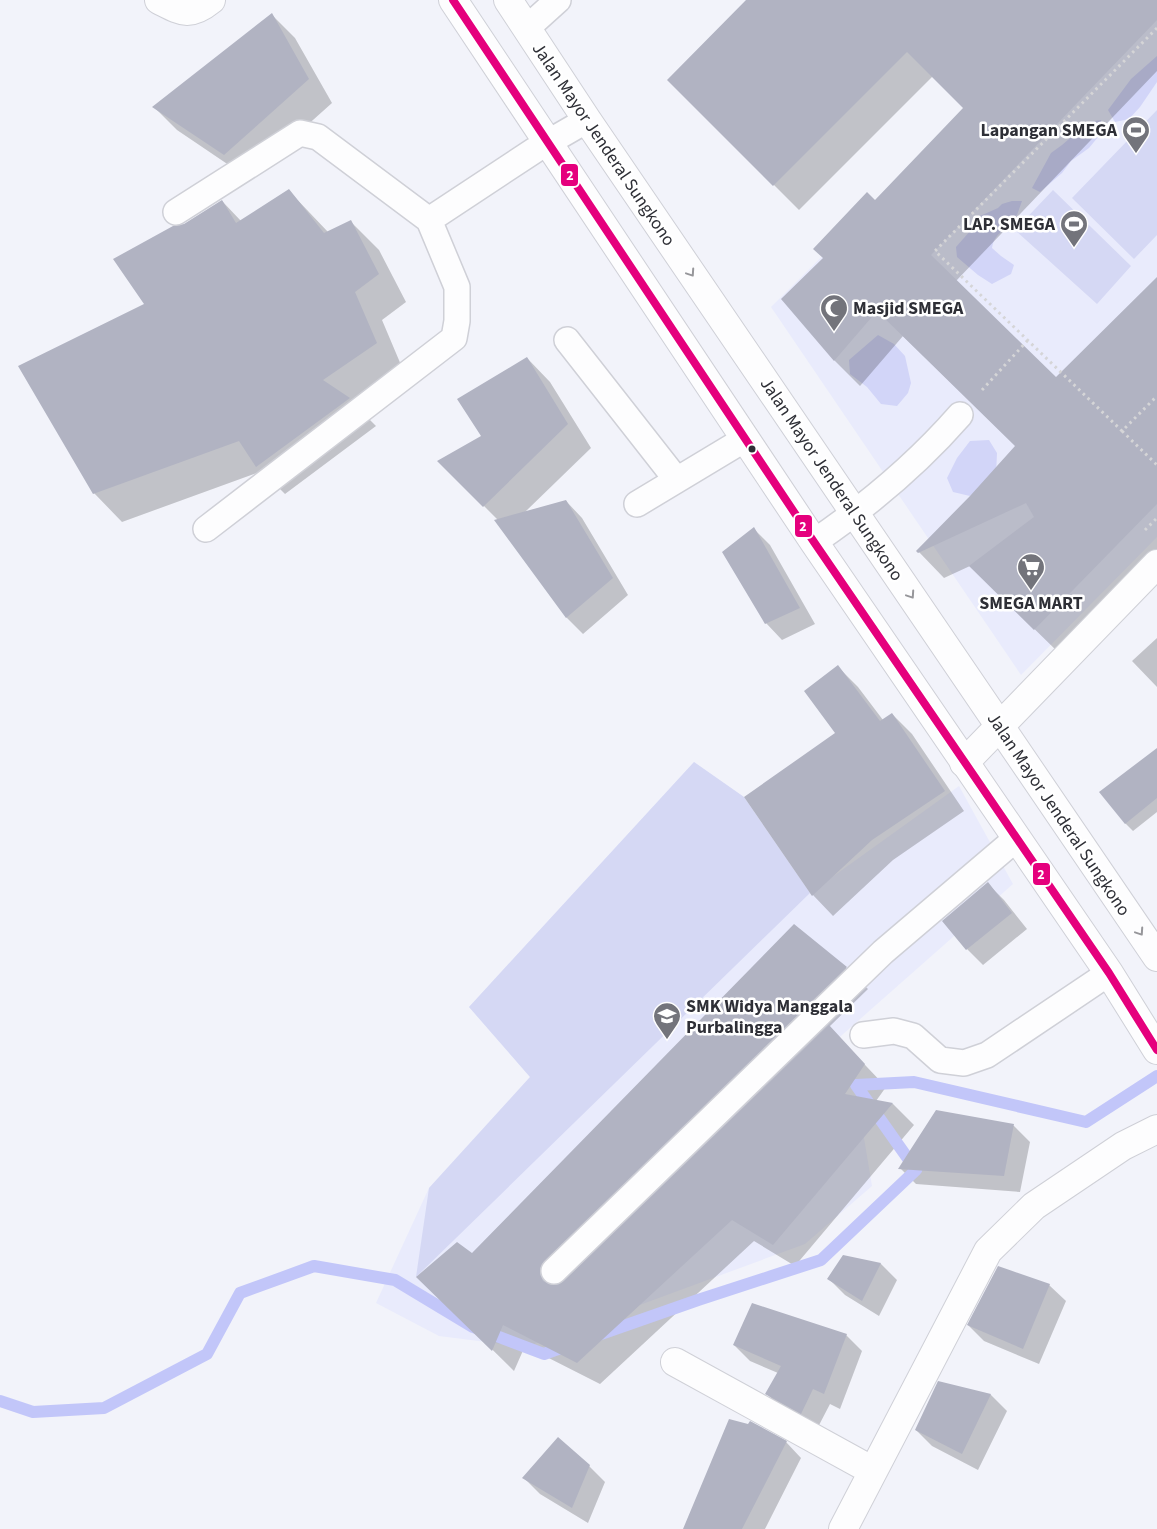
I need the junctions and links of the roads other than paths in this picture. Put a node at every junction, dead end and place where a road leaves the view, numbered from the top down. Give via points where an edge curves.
1 (159, 0) edge
2 (210, 0) edge
3 (453, 0) edge
4 (508, 0) edge
5 (558, 0) edge
6 (527, 28) junction
7 (587, 120) junction
8 (547, 143) junction
9 (176, 212) dead end
10 (430, 220) junction
11 (567, 340) dead end
12 (960, 415) road end
13 (745, 439) junction
14 (676, 479) junction
15 (636, 504) dead end
16 (855, 514) junction
17 (206, 529) dead end
18 (814, 542) junction
19 (1157, 564) edge
20 (1000, 727) junction
21 (964, 764) junction
22 (1017, 838) junction
23 (1157, 957) edge
24 (1109, 973) junction
25 (863, 1035) dead end
26 (1157, 1049) edge
27 (1157, 1129) edge
28 (554, 1271) dead end
29 (675, 1362) dead end
30 (873, 1471) junction
31 (843, 1529) edge

1 - 2 main road via 182,12 200,9
3 - 8 main road
4 - 6 main road, Jalan Mayor Jenderal Sungkono
5 - 6 lane
6 - 7 main road, Jalan Mayor Jenderal Sungkono
7 - 8 lane
7 -> 16 main road, Jalan Mayor Jenderal Sungkono
8 - 10 lane
8 - 13 main road
9 - 10 lane via 300,133 318,137
10 - 17 lane via 457,287 458,321 454,338
11 - 14 lane
12 - 16 lane via 939,439
13 - 14 lane
13 - 18 main road
14 - 15 lane
16 - 18 lane
16 -> 20 main road, Jalan Mayor Jenderal Sungkono
18 - 21 main road
19 - 20 main road
20 - 21 main road
20 -> 23 main road, Jalan Mayor Jenderal Sungkono
21 - 22 main road
22 - 24 main road
22 - 28 lane via 883,952
24 - 25 lane via 987,1055 964,1062 940,1060 913,1036 894,1031
24 - 26 main road
27 - 30 main road via 1123,1146 1034,1206 988,1251
29 - 30 main road
30 - 31 main road

